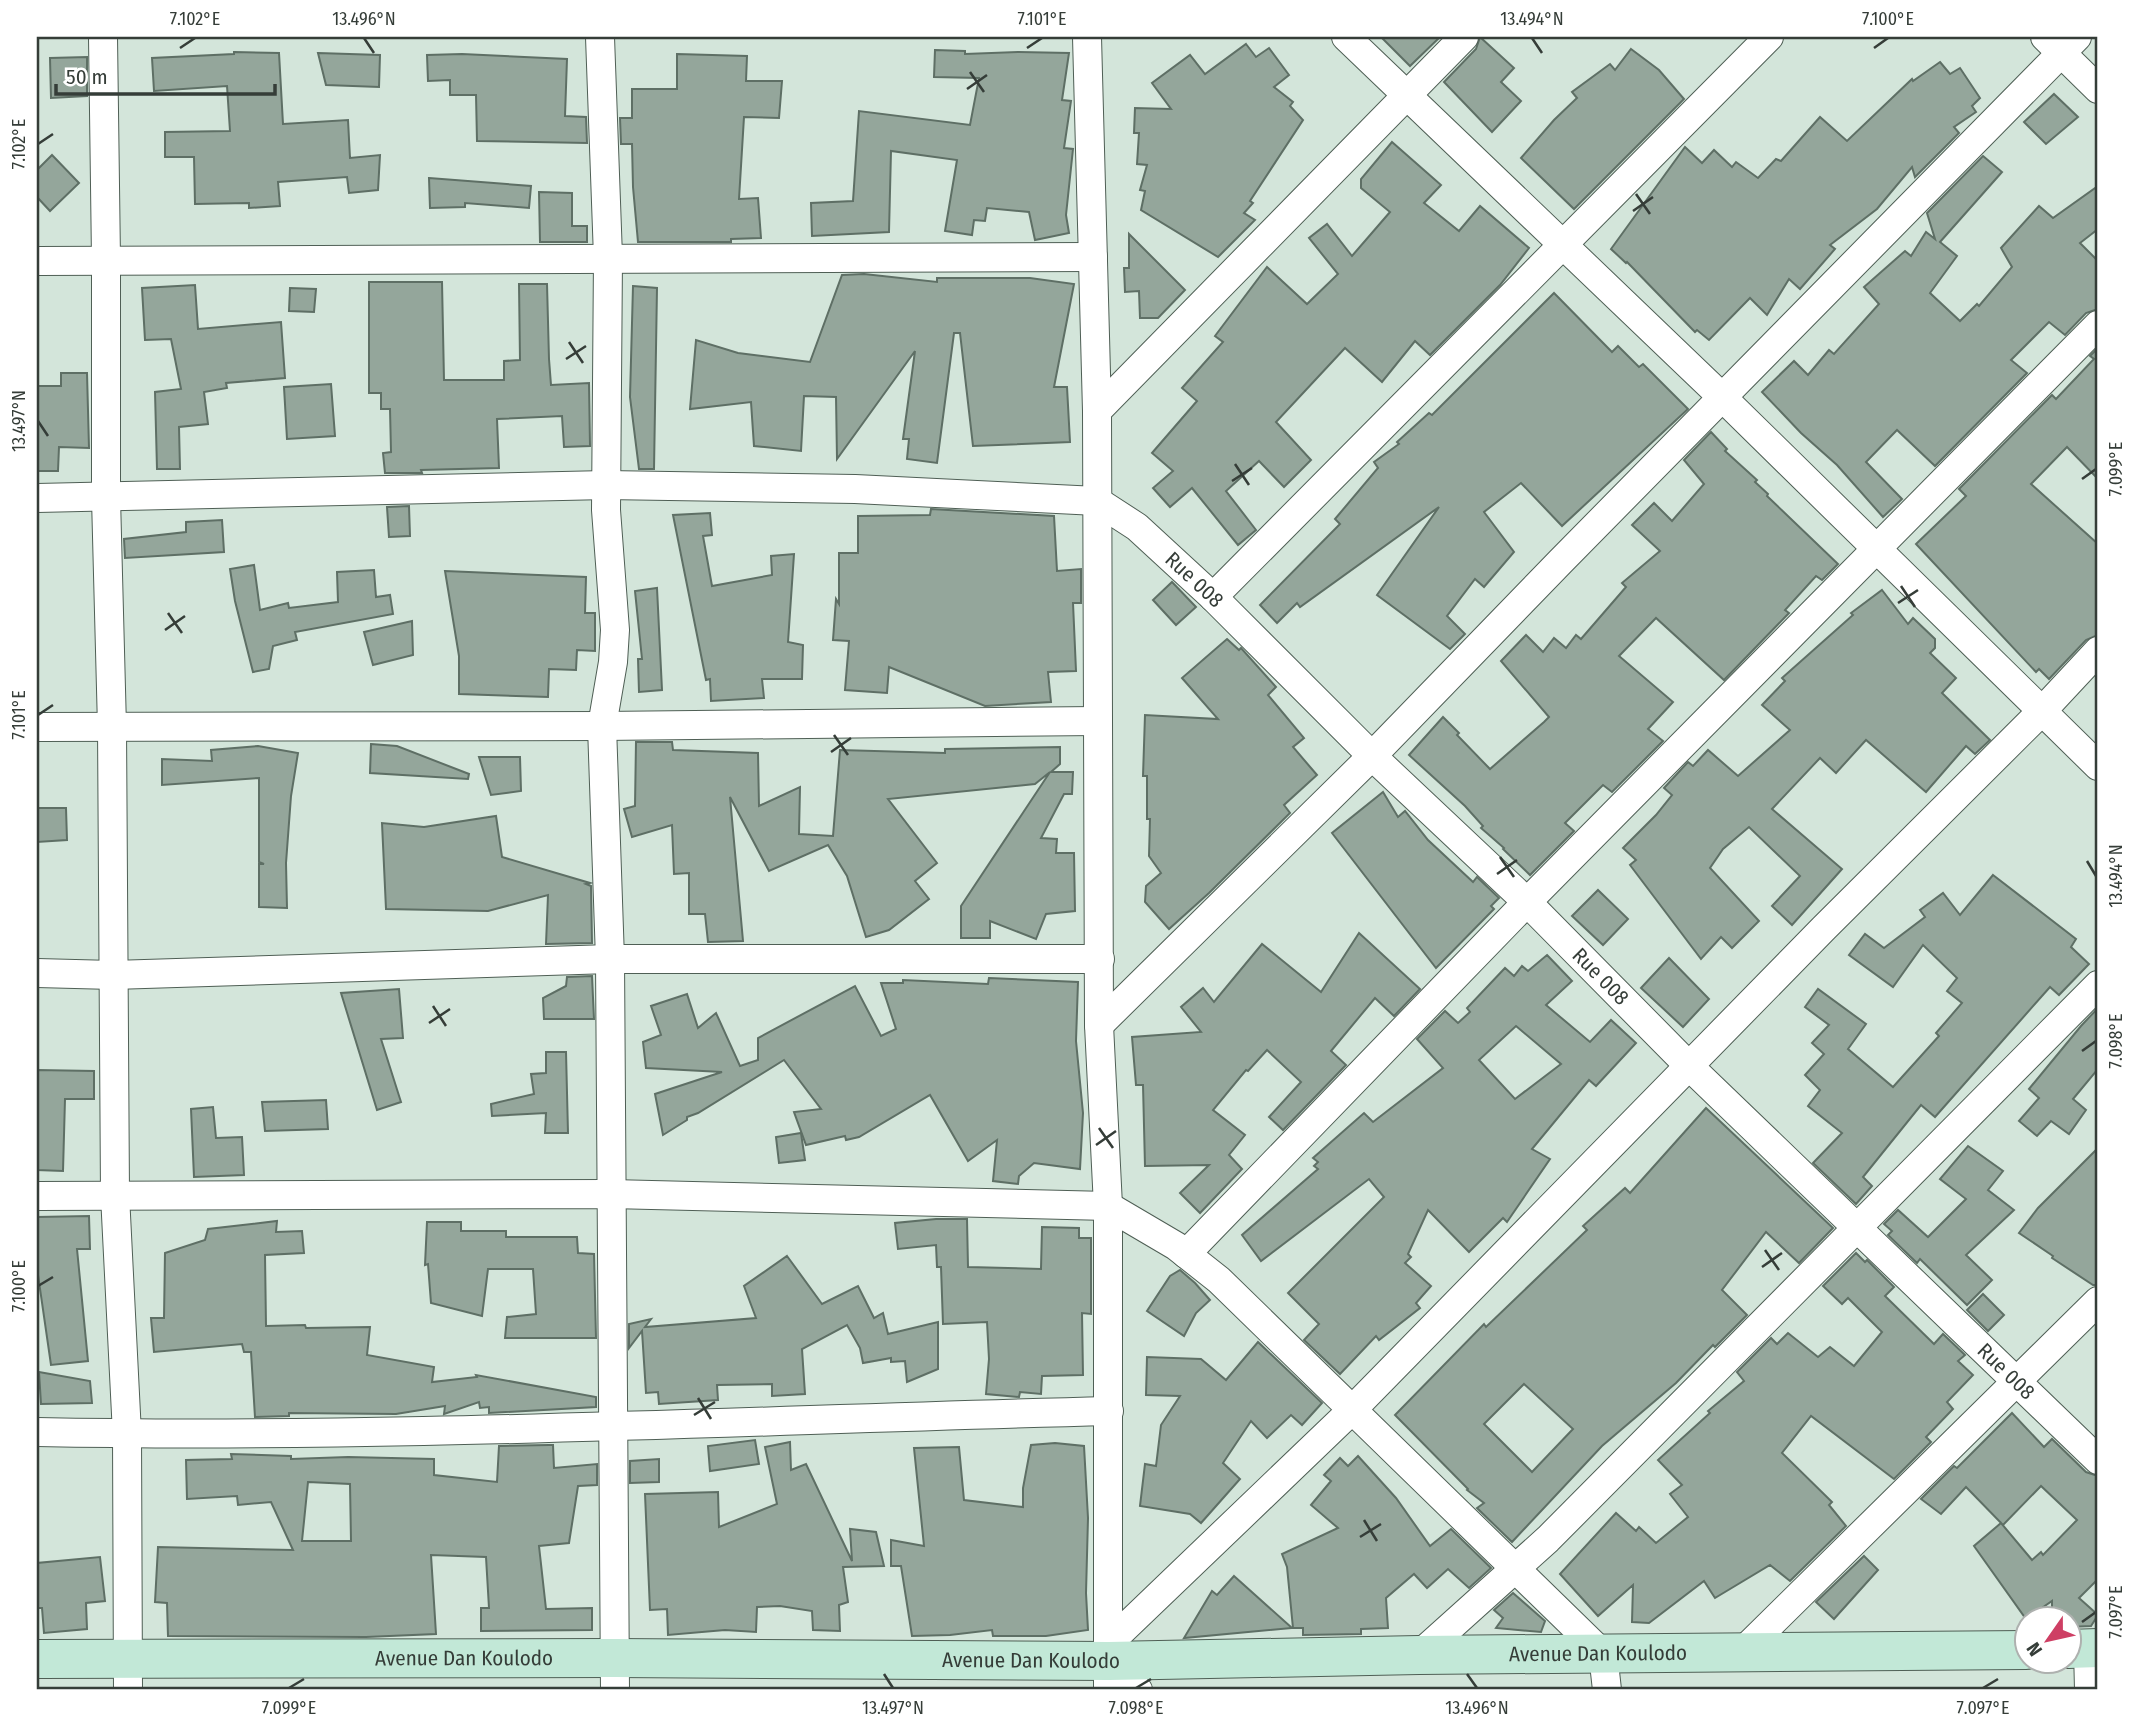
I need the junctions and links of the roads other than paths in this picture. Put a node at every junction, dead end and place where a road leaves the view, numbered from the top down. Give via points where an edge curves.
1 (103, 37) edge
2 (600, 37) edge
3 (1087, 37) edge
4 (1346, 37) edge
5 (1464, 37) edge
6 (1769, 37) edge
7 (2061, 42) edge
8 (2098, 89) edge
9 (1406, 95) junction
10 (1563, 243) junction
11 (608, 257) junction
12 (1093, 257) junction
13 (106, 259) junction
14 (37, 261) edge
15 (2098, 325) edge
16 (1723, 398) junction
17 (1097, 411) junction
18 (606, 485) junction
19 (37, 498) edge
20 (106, 498) junction
21 (1097, 501) junction
22 (1877, 548) junction
23 (1213, 597) junction
24 (2098, 651) edge
25 (2043, 710) junction
26 (1098, 721) junction
27 (602, 726) junction
28 (37, 727) edge
29 (112, 727) junction
30 (1372, 756) junction
31 (2098, 766) edge
32 (1527, 902) junction
33 (610, 959) junction
34 (1100, 959) junction
35 (37, 973) edge
36 (113, 975) junction
37 (2098, 985) edge
38 (1099, 1026) junction
39 (1690, 1067) junction
40 (611, 1194) junction
41 (115, 1195) junction
42 (37, 1196) edge
43 (1108, 1206) junction
44 (1855, 1228) junction
45 (1186, 1254) junction
46 (2098, 1301) edge
47 (2017, 1381) junction
48 (1352, 1410) junction
49 (1109, 1411) junction
50 (613, 1427) junction
51 (37, 1432) edge
52 (127, 1434) junction
53 (2098, 1460) edge
54 (1516, 1570) junction
55 (2085, 1649) edge
56 (2012, 1650) edge
57 (1743, 1651) junction
58 (1419, 1654) junction
59 (37, 1659) edge
60 (1109, 1665) edge
61 (1605, 1672) edge
62 (128, 1674) edge
63 (615, 1674) edge
64 (1138, 1690) edge
65 (2089, 1690) edge

1 - 13 street
2 - 11 street
3 - 12 street
4 - 9 street
5 - 9 street
6 - 10 street
7 - 8 street
7 - 16 street
9 - 10 street
9 - 17 street
10 - 16 street
10 - 23 street
11 - 12 street
11 - 13 street
11 - 18 street
12 - 17 street
13 - 14 street
13 - 20 street
15 - 22 street
16 - 22 street
16 - 30 street
17 - 21 street
18 - 20 street
18 - 21 street via 855,489
18 - 27 street via 615,630
19 - 20 street
20 - 29 street
21 - 23 street, Rue 008 via 1136,527
21 - 26 street
22 - 25 street
22 - 32 street
23 - 30 street, Rue 008
24 - 25 street
25 - 31 street
25 - 39 street
26 - 27 street
26 - 34 street
27 - 29 street
27 - 33 street
28 - 29 street
29 - 36 street
30 - 32 street, Rue 008
30 - 38 street
32 - 39 street, Rue 008
32 - 45 street
33 - 34 street
33 - 36 street
33 - 40 street
34 - 38 street
35 - 36 street
36 - 41 street
37 - 44 street
38 - 43 street
39 - 44 street, Rue 008
39 - 48 street
40 - 41 street
40 - 43 street
40 - 50 street
41 - 42 street
41 - 52 street
43 - 45 street
43 - 49 street
44 - 47 street, Rue 008
44 - 54 street
45 - 48 street via 1219,1280
46 - 47 street
47 - 53 street, Rue 008
47 - 57 street
48 - 54 street
48 - 60 street
49 - 50 street
49 - 60 street
50 - 52 street
50 - 63 street
51 - 52 street
52 - 62 street
54 - 58 street
54 - 61 street
55 - 65 street
56 - 57 street, Avenue Dan Koulodo
57 - 61 street, Avenue Dan Koulodo
58 - 60 street, Avenue Dan Koulodo
58 - 61 street, Avenue Dan Koulodo
59 - 62 street, Avenue Dan Koulodo
60 - 63 street, Avenue Dan Koulodo
60 - 64 street
62 - 63 street, Avenue Dan Koulodo

